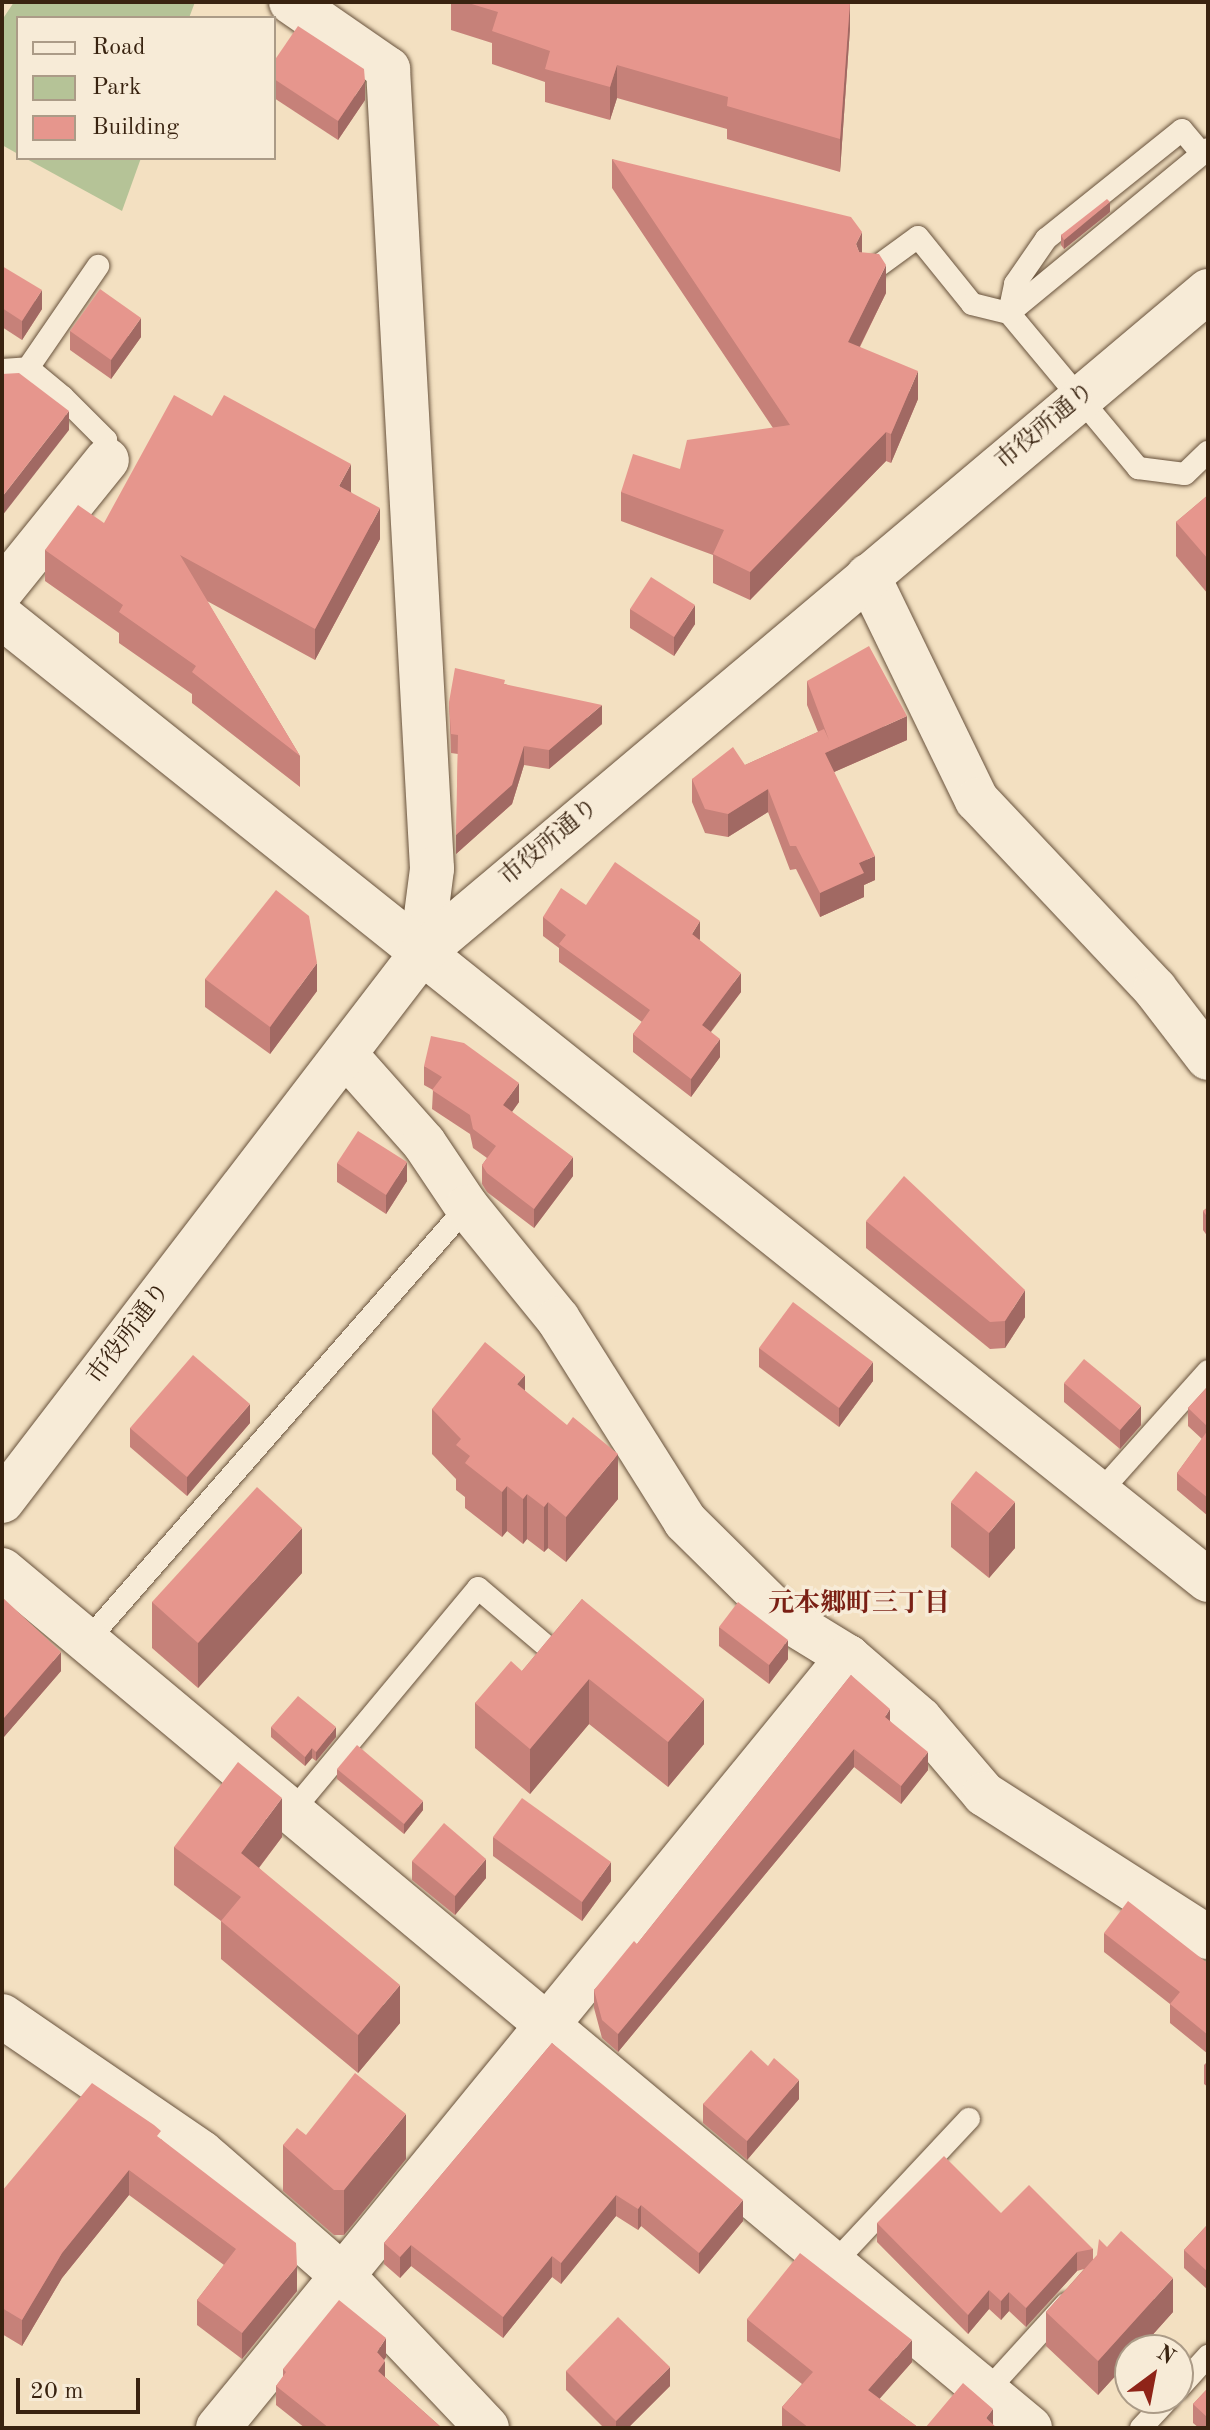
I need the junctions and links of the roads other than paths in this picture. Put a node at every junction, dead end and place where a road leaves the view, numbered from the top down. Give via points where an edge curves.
1 (291, 2) edge
2 (1205, 151) edge
3 (98, 266) dead end
4 (870, 272) edge
5 (1208, 291) edge
6 (1009, 313) junction
7 (28, 368) junction
8 (2, 370) edge
9 (1077, 401) junction
10 (1208, 452) edge
11 (107, 460) joint
12 (868, 576) junction
13 (2, 590) edge
14 (2, 617) edge
15 (421, 954) junction
16 (345, 1054) junction
17 (1208, 1058) edge
18 (467, 1207) junction
19 (1208, 1371) edge
20 (1100, 1492) junction
21 (2, 1501) edge
22 (2, 1570) edge
23 (1208, 1580) edge
24 (86, 1642) junction
25 (544, 1644) edge
26 (848, 1657) junction
27 (290, 1814) junction
28 (1208, 1937) edge
29 (2, 2016) edge
30 (546, 2024) junction
31 (969, 2119) dead end
32 (835, 2262) junction
33 (343, 2276) junction
34 (1077, 2291) edge
35 (1208, 2356) edge
36 (1194, 2371) edge
37 (986, 2392) junction
38 (218, 2428) edge
39 (487, 2428) edge
40 (1030, 2428) edge

1 - 15 street via 388,69 404,115 432,869
2 - 6 lane
2 - 6 lane via 1182,130 1046,239 1015,284
3 - 7 lane
4 - 6 lane via 918,237 972,304
5 - 9 street, 市役所通り
6 - 9 lane
7 - 8 lane
7 - 11 lane via 106,440
9 - 10 lane via 1138,468 1185,474
9 - 12 street, 市役所通り
11 - 13 street
12 - 15 street, 市役所通り
12 - 17 street via 977,800 1155,989
14 - 15 street
15 - 16 street, 市役所通り
15 - 20 street
16 - 18 street via 424,1143
16 - 21 street, 市役所通り
18 - 24 lane
18 - 26 street via 558,1319 685,1521 781,1616
19 - 20 lane
20 - 23 street
22 - 24 street
24 - 27 street
25 - 27 lane via 478,1588
26 - 28 street via 920,1719 984,1794
26 - 30 street
27 - 30 street
29 - 33 street via 202,2153
30 - 32 street
30 - 33 street
31 - 32 lane
32 - 37 street
33 - 38 street
33 - 39 street
34 - 37 lane
35 - 36 lane
37 - 40 street

